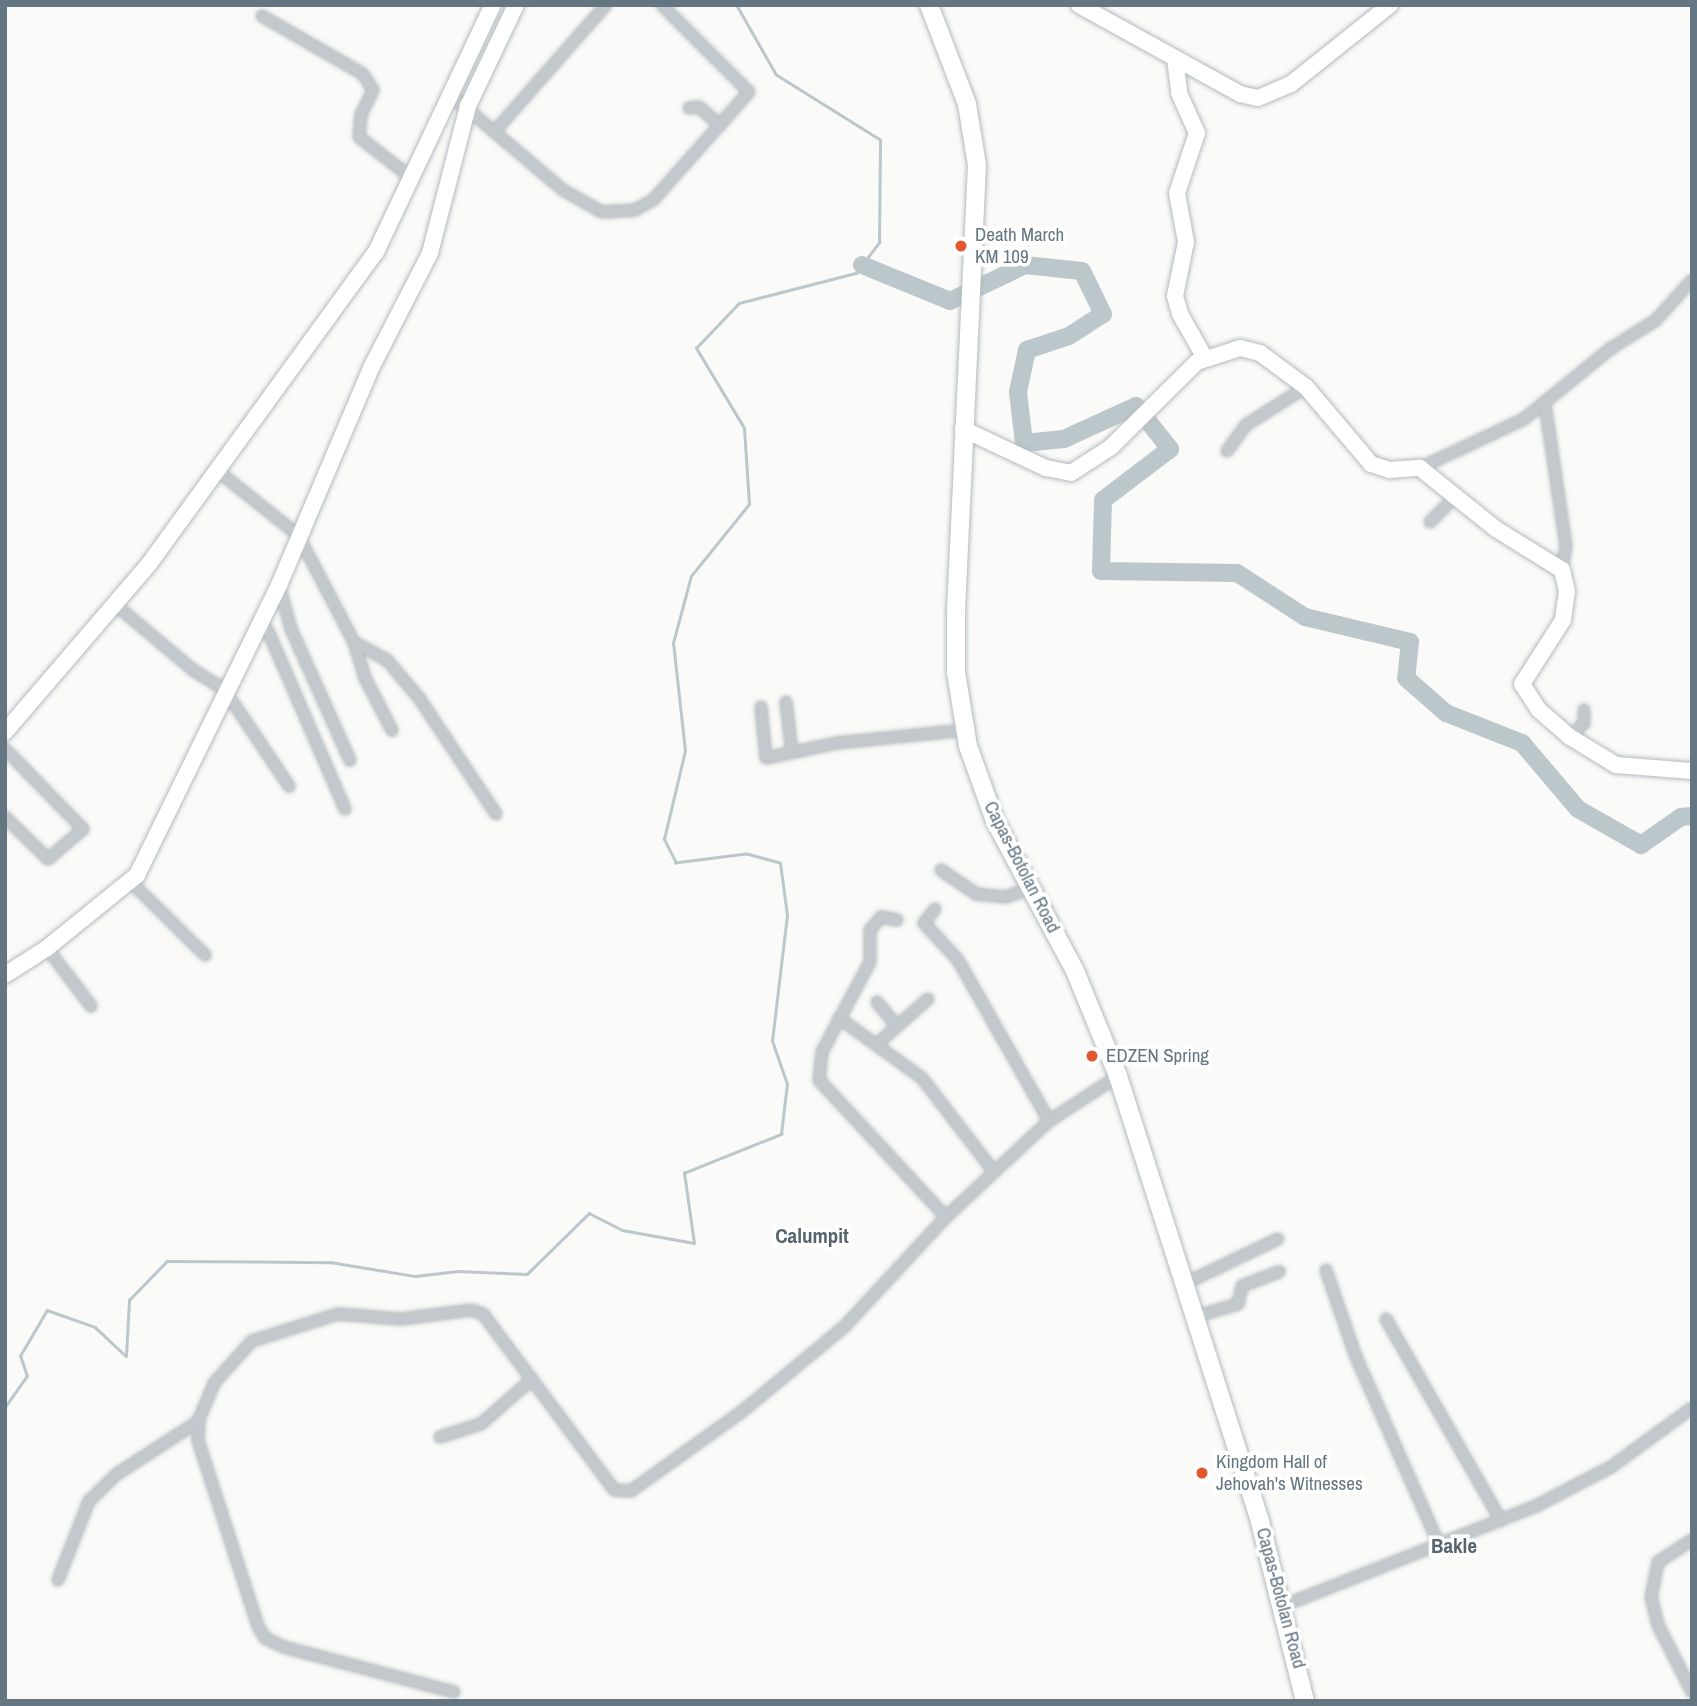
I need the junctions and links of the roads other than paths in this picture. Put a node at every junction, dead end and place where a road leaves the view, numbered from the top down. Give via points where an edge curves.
1 (493, 5) edge
2 (516, 5) edge
3 (606, 5) edge
4 (662, 5) edge
5 (929, 5) edge
6 (1079, 5) edge
7 (1390, 5) edge
8 (262, 16) dead end
9 (1175, 58) junction
10 (452, 96) junction
11 (468, 106) junction
12 (690, 107) dead end
13 (720, 125) junction
14 (496, 130) junction
15 (413, 179) junction
16 (1692, 280) edge
17 (1205, 358) junction
18 (1306, 387) junction
19 (1545, 404) junction
20 (963, 429) junction
21 (1227, 451) dead end
22 (1420, 468) junction
23 (219, 472) junction
24 (1456, 496) junction
25 (1430, 522) dead end
26 (298, 535) junction
27 (1562, 570) junction
28 (279, 585) junction
29 (117, 606) junction
30 (260, 623) junction
31 (354, 642) junction
32 (224, 689) junction
33 (786, 702) dead end
34 (761, 707) dead end
35 (1584, 710) dead end
36 (392, 730) dead end
37 (965, 730) junction
38 (5, 732) edge
39 (1570, 737) junction
40 (5, 749) edge
41 (792, 753) junction
42 (350, 760) dead end
43 (1692, 771) edge
44 (289, 786) dead end
45 (345, 809) dead end
46 (496, 814) dead end
47 (5, 817) edge
48 (941, 870) dead end
49 (131, 882) junction
50 (1031, 888) junction
51 (935, 909) dead end
52 (897, 920) dead end
53 (47, 948) junction
54 (205, 954) dead end
55 (5, 975) edge
56 (928, 999) dead end
57 (877, 1002) dead end
58 (91, 1006) dead end
59 (839, 1018) junction
60 (895, 1024) junction
61 (877, 1044) junction
62 (1118, 1076) junction
63 (1049, 1121) junction
64 (995, 1172) junction
65 (946, 1217) junction
66 (1278, 1239) dead end
67 (1326, 1270) dead end
68 (1279, 1272) dead end
69 (1184, 1284) junction
70 (1194, 1317) junction
71 (1386, 1320) dead end
72 (532, 1380) junction
73 (1692, 1408) edge
74 (199, 1421) junction
75 (440, 1437) dead end
76 (1501, 1521) junction
77 (1692, 1540) edge
78 (1438, 1544) junction
79 (58, 1580) dead end
80 (1285, 1605) junction
81 (454, 1692) dead end
82 (1692, 1692) edge
83 (1305, 1701) edge

1 - 10 street
2 - 11 street
3 - 14 street
4 - 13 street via 747,87 749,92
5 - 20 main road, Capas-Botolan Road via 971,118 978,176
6 - 9 street
7 - 9 street via 1291,84 1266,96 1240,93
8 - 15 street via 363,74 373,90 361,115 359,137
9 - 17 street via 1179,93 1198,133 1177,193 1186,242 1175,296
10 - 11 street
10 - 15 street
11 - 14 street
11 - 26 street via 430,253 371,368
12 - 13 street via 699,107
13 - 14 street via 653,200 635,210 602,212 563,190
15 - 23 street via 376,252
16 - 19 street via 1656,320 1610,349
17 - 18 street via 1223,350 1249,349 1269,358
17 - 20 street via 1093,462 1071,473 1045,468
18 - 21 street via 1246,425
18 - 22 street via 1371,464 1389,470
19 - 22 street via 1524,419
19 - 27 street via 1566,546
20 - 37 main road, Capas-Botolan Road via 956,672
22 - 24 street
23 - 26 street
23 - 29 street
24 - 25 street
24 - 27 street via 1496,529
26 - 28 street
26 - 31 street
27 - 39 street via 1567,591 1563,620 1522,684 1539,710
28 - 30 street
28 - 42 street via 291,629
29 - 32 street via 193,670
29 - 38 street
30 - 32 street
30 - 45 street via 268,631
31 - 36 street via 365,678
31 - 46 street via 387,660 419,698
32 - 44 street
32 - 49 street
33 - 41 street
34 - 41 street via 765,757
35 - 39 street via 1584,723
37 - 41 street via 837,743
37 - 50 main road, Capas-Botolan Road via 995,821
39 - 43 street via 1616,765
40 - 47 street via 83,829 48,859
48 - 50 street via 976,894 1006,897
49 - 53 street
49 - 54 street
50 - 62 main road, Capas-Botolan Road via 1075,971
51 - 63 street via 924,923 958,960
52 - 59 street via 881,917 870,930 870,962
53 - 55 street
53 - 58 street
56 - 60 street
57 - 60 street
59 - 61 street
59 - 65 street via 822,1052 821,1085
60 - 61 street
61 - 64 street via 922,1078
62 - 63 street
62 - 69 main road, Capas-Botolan Road
63 - 64 street
64 - 65 street
65 - 72 street via 845,1326 744,1410 631,1491 614,1490
66 - 69 street
67 - 78 street via 1356,1357
68 - 70 street via 1242,1286 1238,1304
69 - 70 main road, Capas-Botolan Road
70 - 80 main road, Capas-Botolan Road
71 - 76 street
72 - 74 street via 483,1314 471,1310 401,1319 338,1314 252,1341 214,1383
72 - 75 street via 481,1424
73 - 76 street via 1611,1467
74 - 79 street via 117,1474 89,1501
74 - 81 street via 202,1458 265,1638
76 - 78 street
77 - 82 street via 1658,1562 1651,1597 1658,1625
78 - 80 street
80 - 83 main road, Capas-Botolan Road

